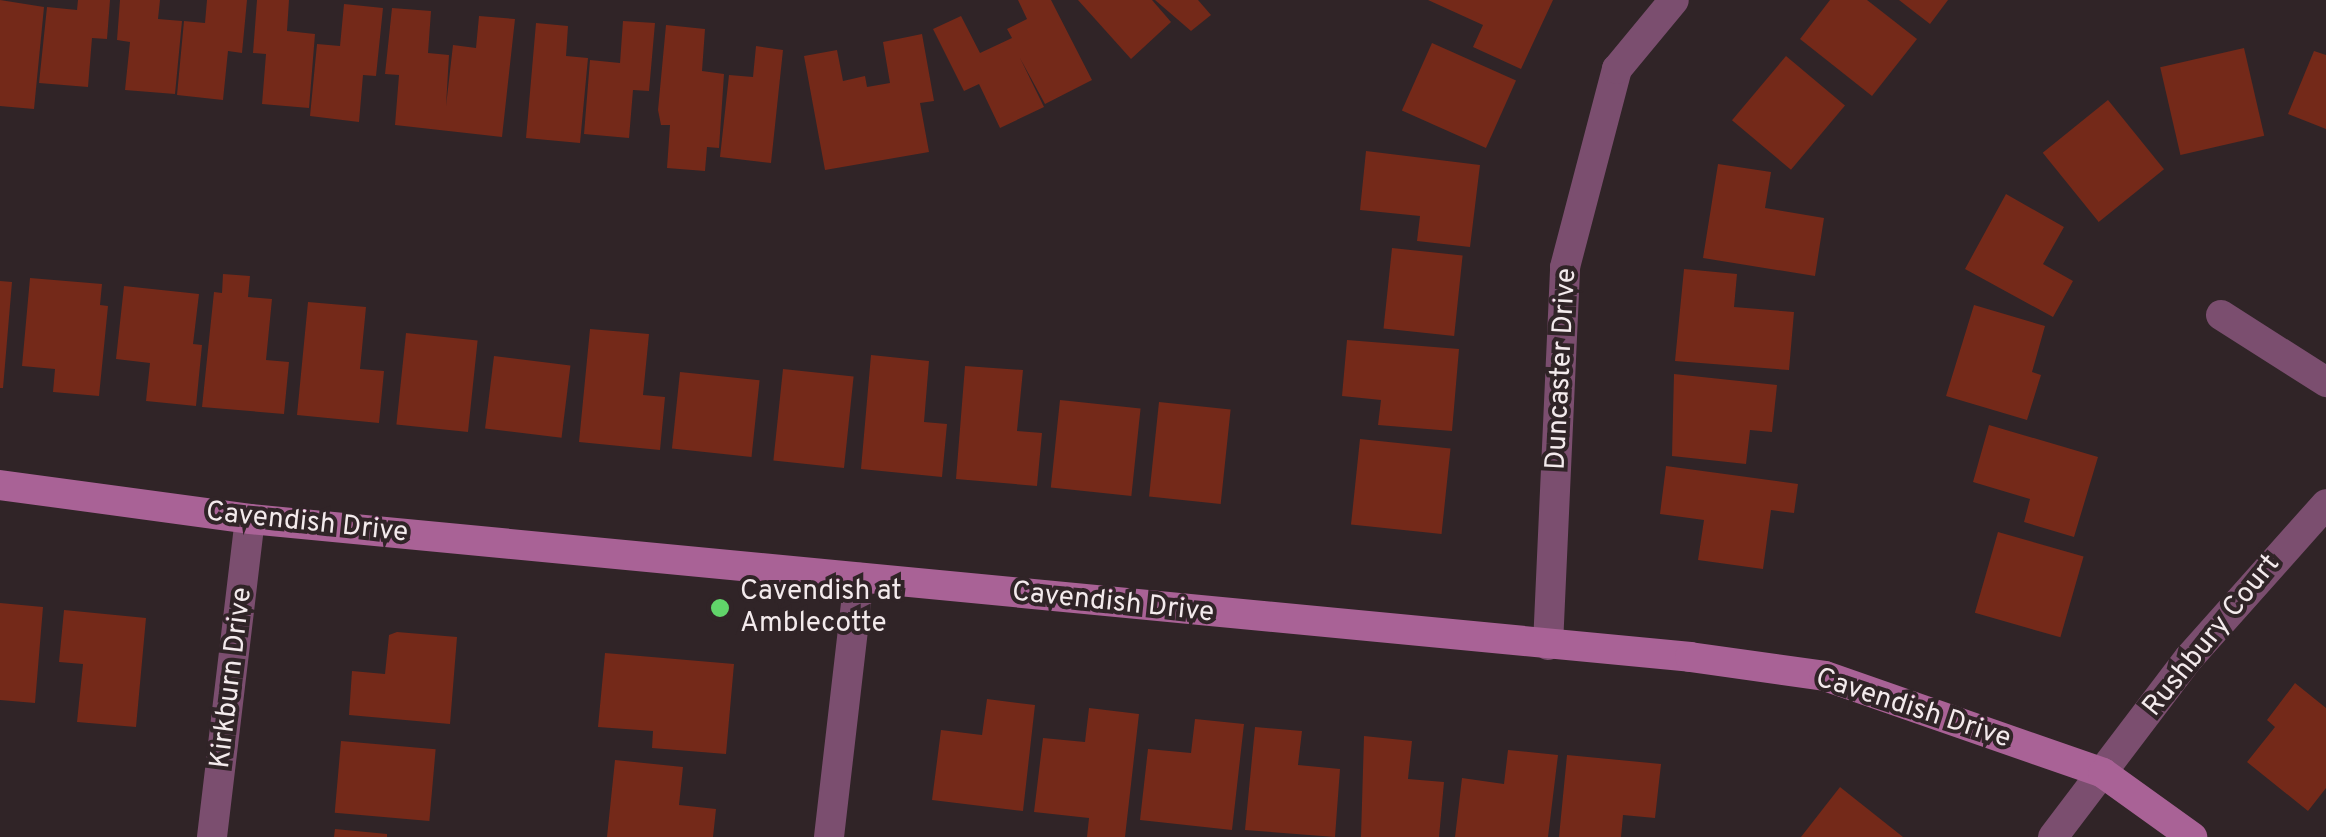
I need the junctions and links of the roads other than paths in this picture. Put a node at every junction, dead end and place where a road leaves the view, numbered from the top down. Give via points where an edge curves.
1 (1674, 0) edge
2 (2221, 316) dead end
3 (2326, 382) edge
4 (0, 485) edge
5 (2326, 504) edge
6 (250, 519) junction
7 (859, 578) junction
8 (1548, 645) junction
9 (2103, 773) junction
10 (212, 837) edge
11 (829, 837) edge
12 (2053, 837) edge
13 (2192, 837) edge

1 - 8 street, Duncaster Drive via 1617,68 1565,267
2 - 3 street
4 - 6 street, Cavendish Drive
5 - 9 street, Rushbury Court via 2188,658
6 - 7 street, Cavendish Drive
6 - 10 street, Kirkburn Drive
7 - 8 street, Cavendish Drive
7 - 11 street
8 - 9 street, Cavendish Drive via 1826,676
9 - 12 street, Rushbury Court
9 - 13 street, Cavendish Drive

